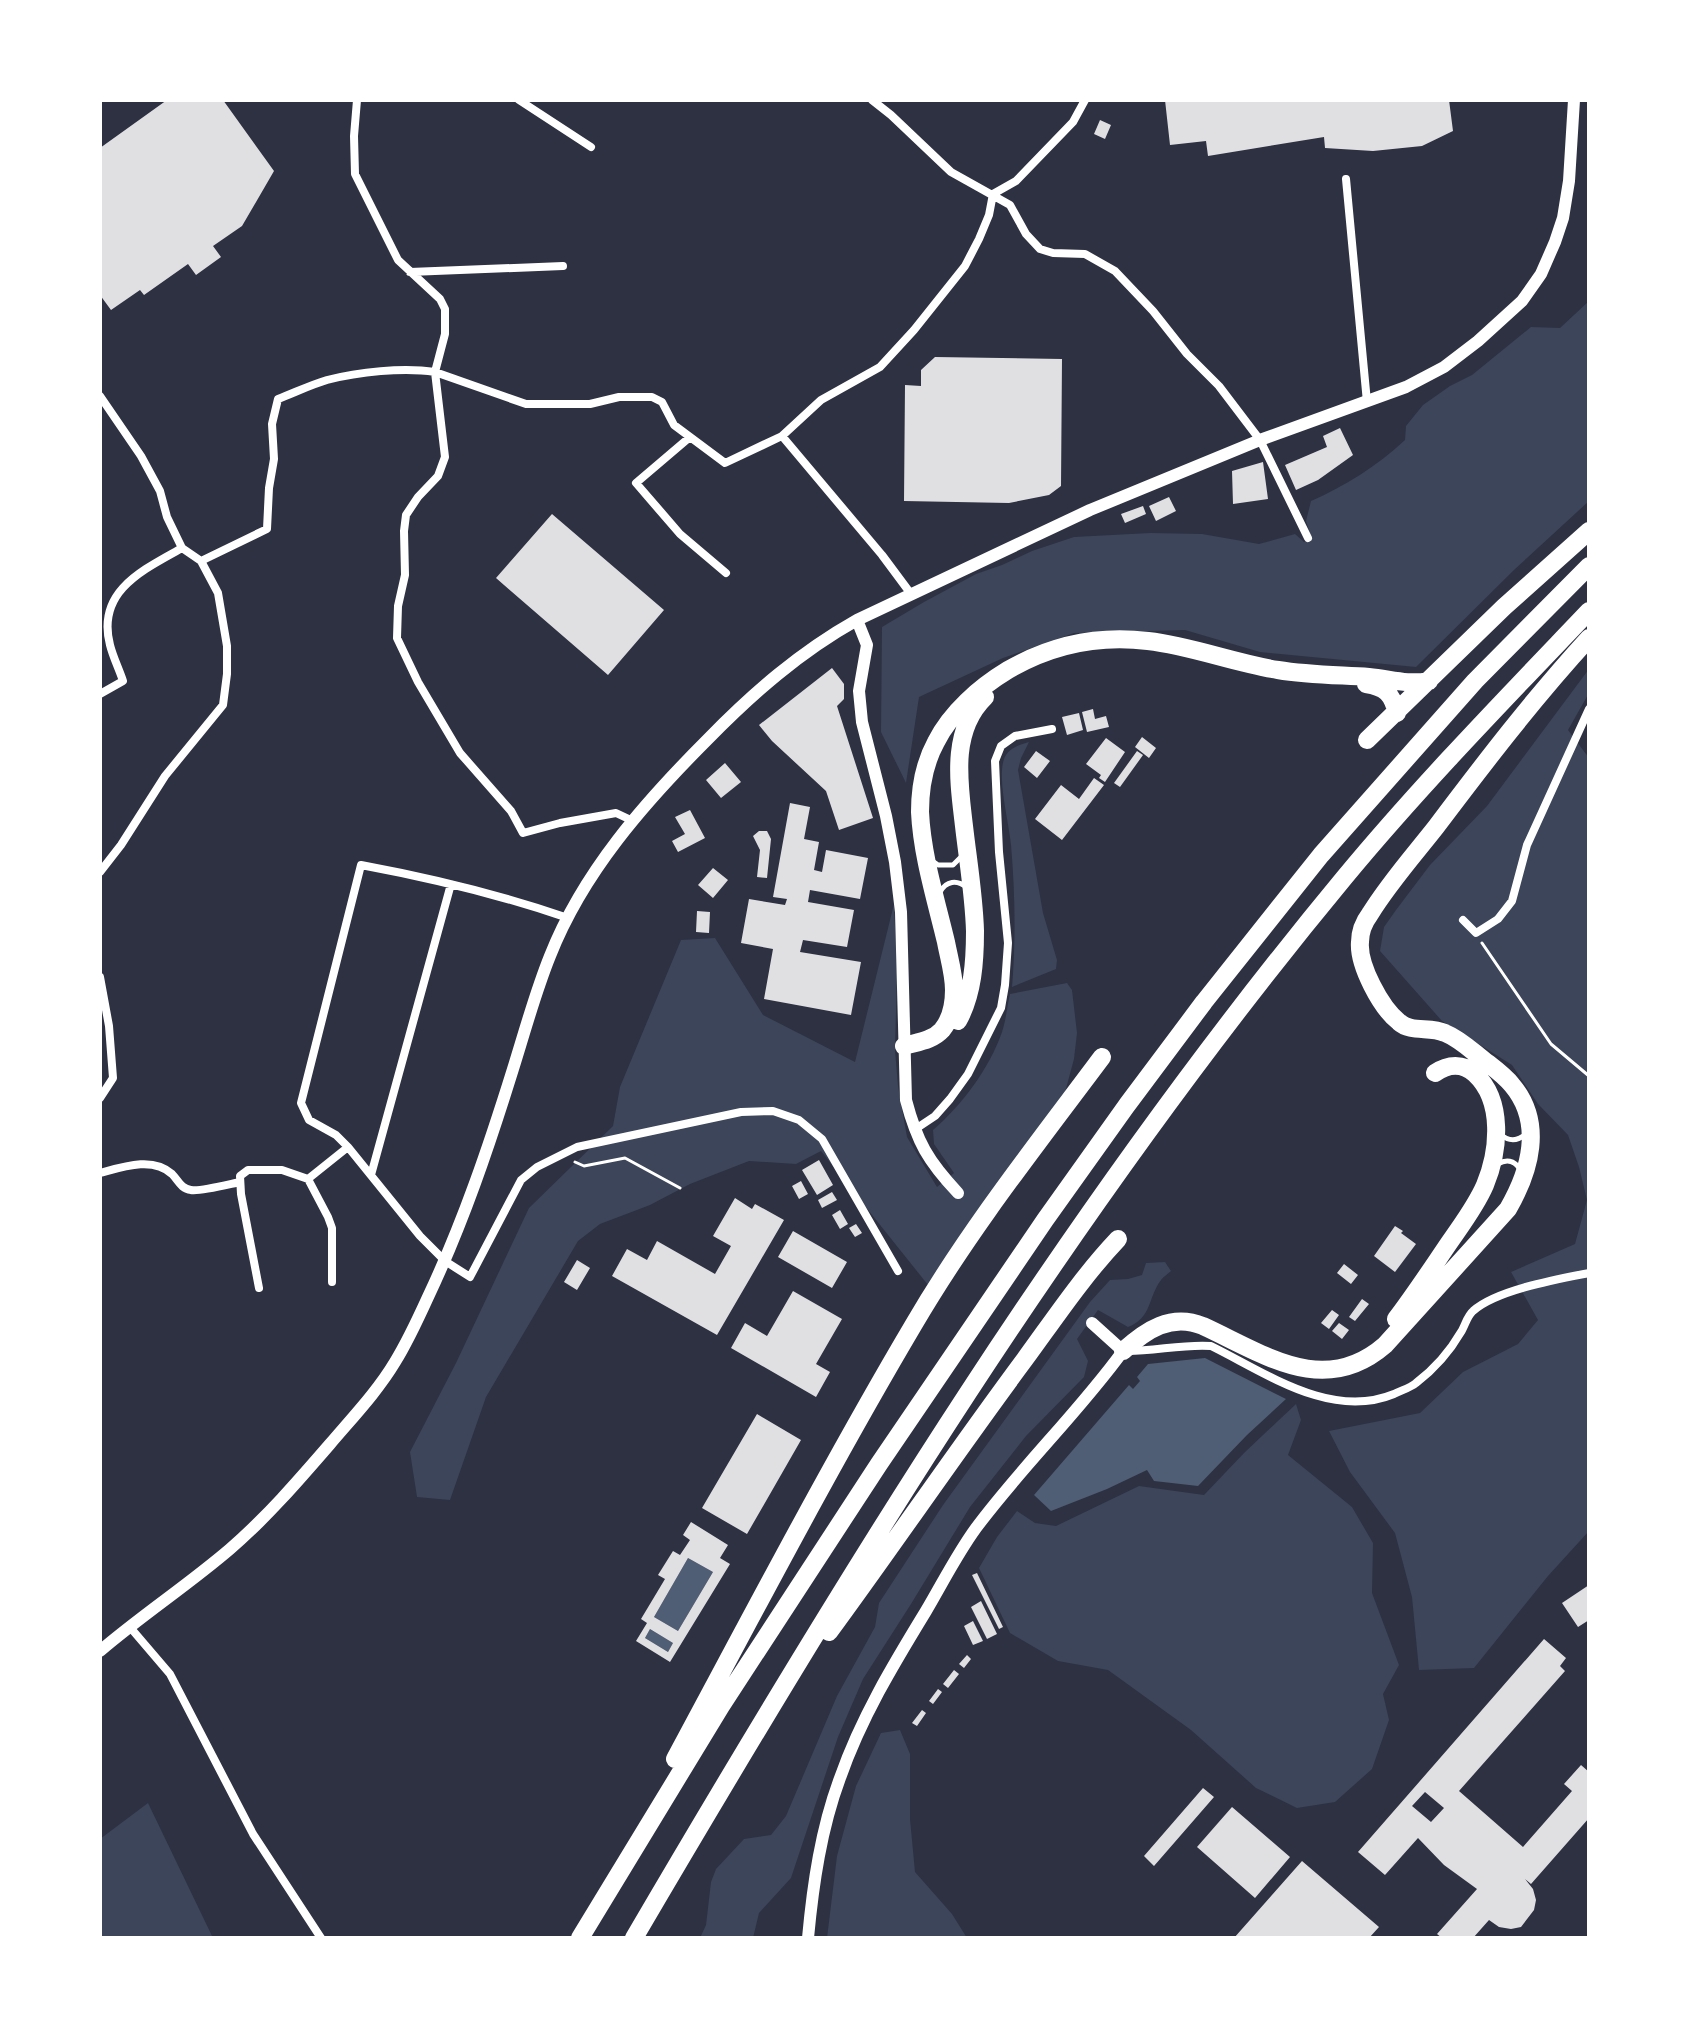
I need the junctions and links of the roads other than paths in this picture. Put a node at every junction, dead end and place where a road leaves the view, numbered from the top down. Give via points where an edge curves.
1 (357, 100) edge
2 (519, 100) edge
3 (872, 100) edge
4 (1085, 100) edge
5 (1574, 100) edge
6 (591, 147) dead end
7 (1346, 179) dead end
8 (993, 194) junction
9 (563, 266) dead end
10 (410, 272) junction
11 (435, 372) junction
12 (100, 396) edge
13 (1367, 402) junction
14 (782, 436) junction
15 (690, 437) junction
16 (1260, 440) junction
17 (1589, 531) edge
18 (1308, 538) dead end
19 (182, 548) junction
20 (201, 561) junction
21 (1589, 566) edge
22 (726, 573) dead end
23 (911, 594) junction
24 (1589, 611) edge
25 (857, 620) junction
26 (1589, 638) edge
27 (1429, 681) junction
28 (100, 694) edge
29 (1589, 709) edge
30 (1397, 713) junction
31 (1052, 729) dead end
32 (1367, 740) dead end
33 (633, 821) junction
34 (966, 847) junction
35 (926, 854) junction
36 (100, 872) edge
37 (451, 884) junction
38 (972, 894) junction
39 (936, 901) junction
40 (568, 918) junction
41 (1463, 920) dead end
42 (100, 977) edge
43 (904, 1046) junction
44 (1102, 1057) dead end
45 (1435, 1073) dead end
46 (100, 1098) edge
47 (1528, 1121) junction
48 (1495, 1127) junction
49 (914, 1130) junction
50 (348, 1147) junction
51 (100, 1173) edge
52 (1489, 1174) junction
53 (371, 1175) junction
54 (1524, 1178) junction
55 (308, 1179) junction
56 (240, 1182) junction
57 (958, 1193) dead end
58 (1118, 1239) dead end
59 (445, 1261) junction
60 (898, 1271) dead end
61 (1589, 1273) edge
62 (332, 1282) dead end
63 (259, 1288) dead end
64 (1092, 1323) dead end
65 (1123, 1351) junction
66 (129, 1626) junction
67 (100, 1651) edge
68 (754, 1733) junction
69 (321, 1938) edge
70 (580, 1938) edge
71 (634, 1938) edge
72 (808, 1938) edge

1 - 10 street via 355,174 398,260
2 - 6 street
3 - 8 street via 951,172
4 - 8 street via 1073,122 1016,181
5 - 13 street via 1563,218 1541,274 1522,301 1444,367
7 - 13 street
8 - 14 street via 965,266 914,330 880,367 821,400
8 - 16 street via 1010,205 1040,249 1085,254 1115,271 1219,386
9 - 10 street
10 - 11 street via 445,309
11 - 15 street via 526,404 652,397
11 - 20 street via 356,375 278,399 267,529
11 - 33 street via 445,457 438,476 406,515 397,638 460,753 511,811 523,833 616,813
12 - 19 street via 160,491
13 - 16 street
14 - 15 street via 725,463
14 - 23 street
15 - 22 street via 636,483 680,534
16 - 18 street
16 - 23 street via 1090,510
17 - 27 highway
19 - 20 street
19 - 28 street via 125,583 111,602 110,644 123,681
20 - 36 street via 218,593 227,646 223,705 165,776
21 - 70 highway via 1475,681 1321,855 1127,1105 879,1464 721,1706
23 - 25 street
24 - 68 highway via 1345,877 1148,1130 969,1390
25 - 33 street via 777,674 676,770
25 - 43 street via 867,645 859,691 862,722 886,816 901,912
26 - 47 highway via 1444,815 1369,915 1360,940 1368,979 1398,1022 1443,1032 1476,1054 1512,1084
27 - 30 highway
27 - 35 highway via 1412,684 1279,670 1149,641 1109,639 1052,650 985,686 937,738 922,783
29 - 41 street via 1527,845 1512,901 1498,919 1476,933
30 - 32 highway
30 - 34 highway via 1394,700 1375,685 1286,678 1130,646 1064,654 1014,676 973,711 959,757
31 - 49 street via 1015,736 1001,746 995,761 1008,943 1001,1008 959,1086 935,1116
33 - 40 street
34 - 35 lane via 953,865 938,865
34 - 38 highway
35 - 39 highway
37 - 40 street
37 - 50 street via 361,865 301,1103 309,1120
37 - 53 street
38 - 39 lane via 951,882
38 - 43 highway via 975,950 961,1015 938,1040
39 - 43 highway via 953,977 953,1007 937,1034
40 - 59 street via 537,991
42 - 46 street via 113,1078
43 - 49 street via 906,1100
44 - 70 highway via 915,1322
45 - 48 highway via 1456,1066 1475,1074 1490,1094
47 - 48 lane via 1529,1130 1516,1140 1505,1138
47 - 54 highway via 1531,1151
48 - 52 highway
49 - 57 street via 939,1173
50 - 53 street
50 - 55 street
51 - 56 street via 131,1164 155,1166 191,1190
52 - 54 lane via 1499,1163 1510,1161
52 - 65 highway via 1472,1210 1387,1331 1350,1356 1294,1359 1204,1318 1180,1314 1148,1324
53 - 59 street
54 - 65 highway via 1508,1209 1469,1254 1385,1345 1358,1363 1325,1371 1294,1367 1190,1321 1156,1326
55 - 56 street via 282,1170 248,1170
55 - 62 street via 332,1228
56 - 63 street
58 - 68 highway
59 - 60 street via 470,1277 521,1180 577,1147 741,1112 773,1111 799,1120 822,1139
59 - 66 street via 394,1364 350,1421 232,1548
61 - 65 street via 1497,1297 1472,1312 1441,1360 1415,1385 1361,1402 1303,1392 1211,1346
64 - 65 street
65 - 72 street via 975,1530 891,1668 839,1779 819,1852
66 - 67 street
66 - 69 street via 170,1674 253,1834
68 - 71 highway

